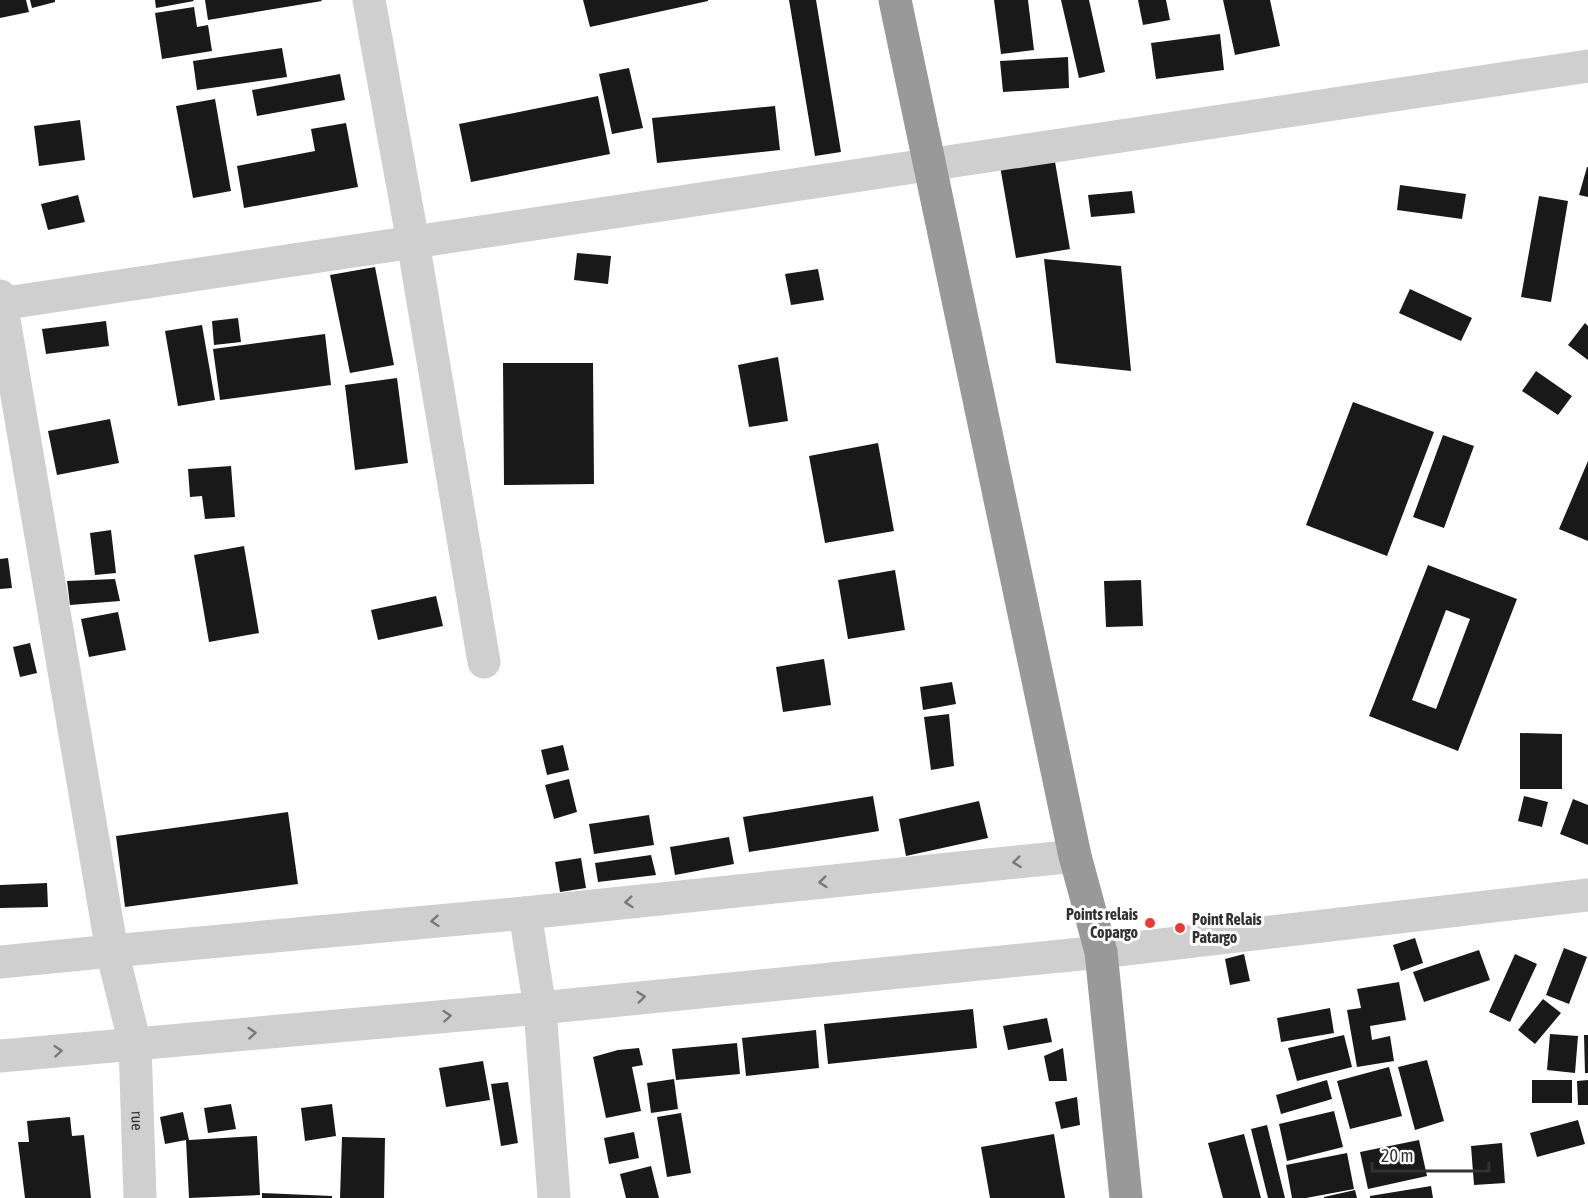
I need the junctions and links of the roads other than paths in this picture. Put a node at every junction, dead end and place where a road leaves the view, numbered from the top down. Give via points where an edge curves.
1 (369, 0) edge
2 (895, 0) edge
3 (1588, 66) edge
4 (929, 165) junction
5 (412, 242) junction
6 (0, 301) edge
7 (484, 662) dead end
8 (1075, 856) junction
9 (1588, 895) edge
10 (525, 913) junction
11 (112, 951) junction
12 (1101, 952) junction
13 (0, 962) edge
14 (540, 1008) junction
15 (135, 1044) junction
16 (0, 1056) edge
17 (140, 1198) edge
18 (554, 1198) edge
19 (1126, 1198) edge

1 - 5 street
2 - 4 highway
3 - 4 street
4 - 5 street
4 - 8 highway
5 - 6 street
5 - 7 street
6 - 11 street, rue
8 -> 10 street
8 - 12 highway
9 - 12 street
10 -> 11 street
10 - 14 street
11 - 13 street
11 - 15 street, rue
14 -> 12 street
12 - 19 highway
15 -> 14 street
14 - 18 street
16 -> 15 street
15 - 17 street, rue

